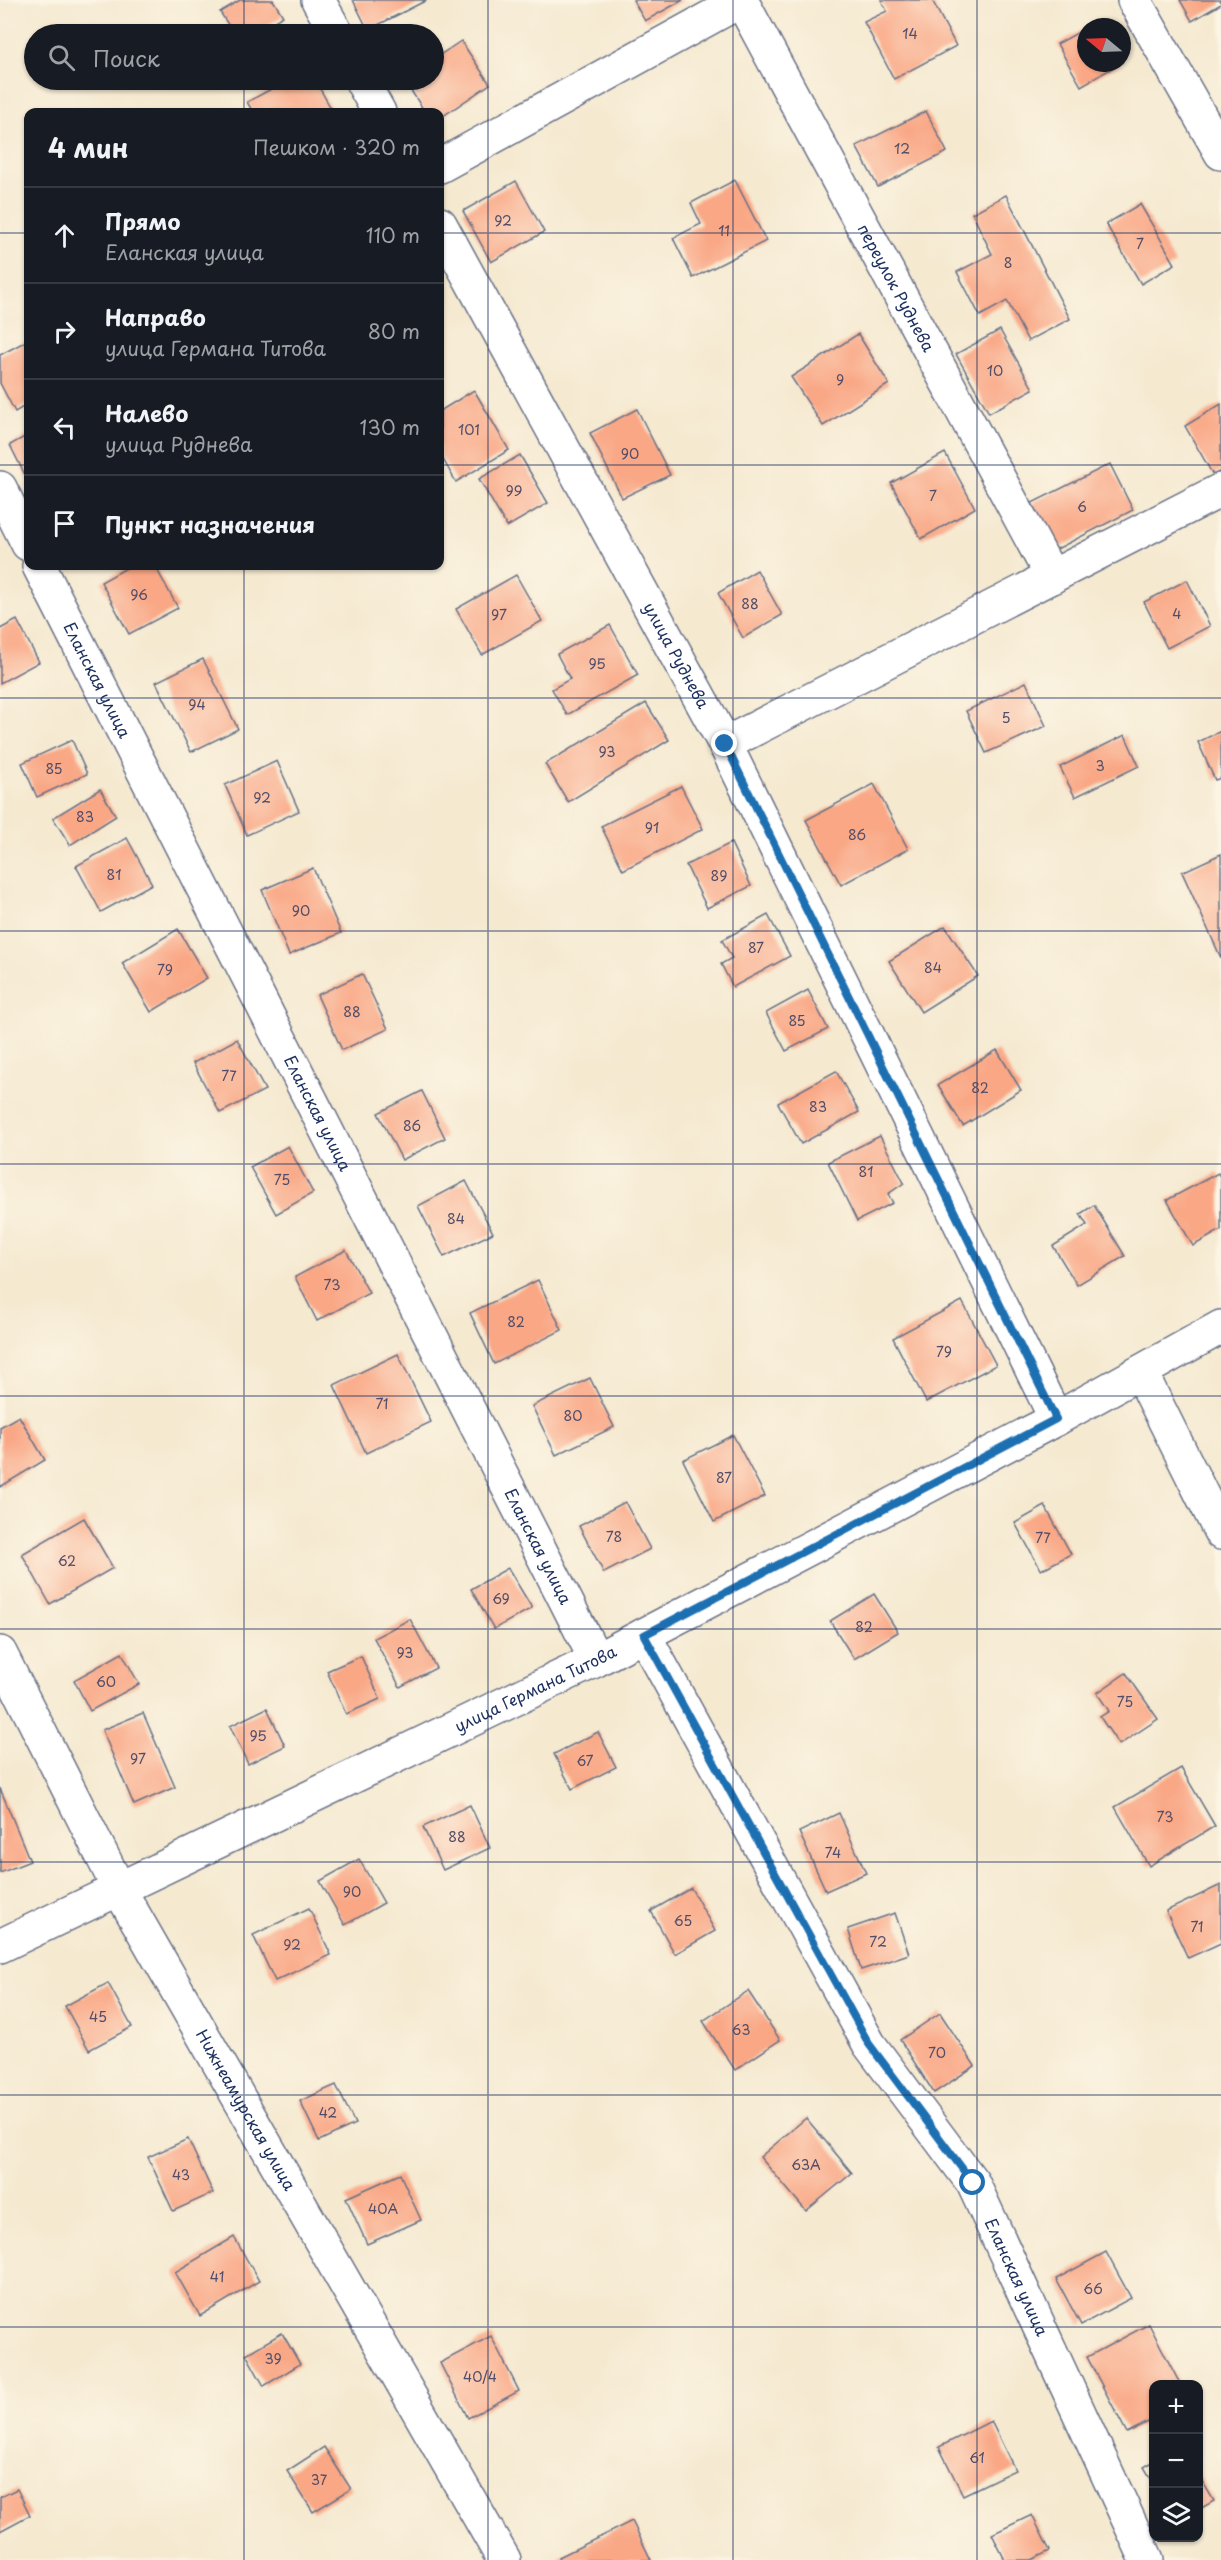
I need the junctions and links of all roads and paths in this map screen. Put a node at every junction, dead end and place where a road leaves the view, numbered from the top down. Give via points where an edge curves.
1 (318, 0) edge
2 (741, 0) edge
3 (1134, 0) edge
4 (331, 24) edge
5 (367, 90) edge
6 (377, 108) edge
7 (1221, 153) edge
8 (444, 164) edge
9 (444, 231) edge
10 (0, 488) edge
11 (1221, 490) edge
12 (24, 536) edge
13 (41, 570) edge
14 (1052, 577) junction
15 (725, 744) junction
16 (1221, 1327) edge
17 (1141, 1372) junction
18 (1056, 1419) junction
19 (1221, 1533) edge
20 (644, 1635) junction
21 (0, 1653) edge
22 (596, 1660) junction
23 (119, 1889) junction
24 (0, 1947) edge
25 (504, 2560) edge
26 (1147, 2560) edge

1 - 4 street
2 - 8 street
2 - 14 street, переулок Руднева
3 - 7 street
5 - 6 street
9 - 15 street, улица Руднева
10 - 12 street
11 - 14 street
13 - 22 street, Еланская улица
14 - 15 street
15 - 18 street, улица Руднева
16 - 17 street, улица Германа Титова
17 - 18 street, улица Германа Титова
17 - 19 street
18 - 20 street, улица Германа Титова
20 - 22 street, улица Германа Титова
20 - 26 street, Еланская улица via 869,2044 973,2183
21 - 23 street, Нижнеамурская улица
22 - 23 street, улица Германа Титова
23 - 24 street, улица Германа Титова
23 - 25 street, Нижнеамурская улица

